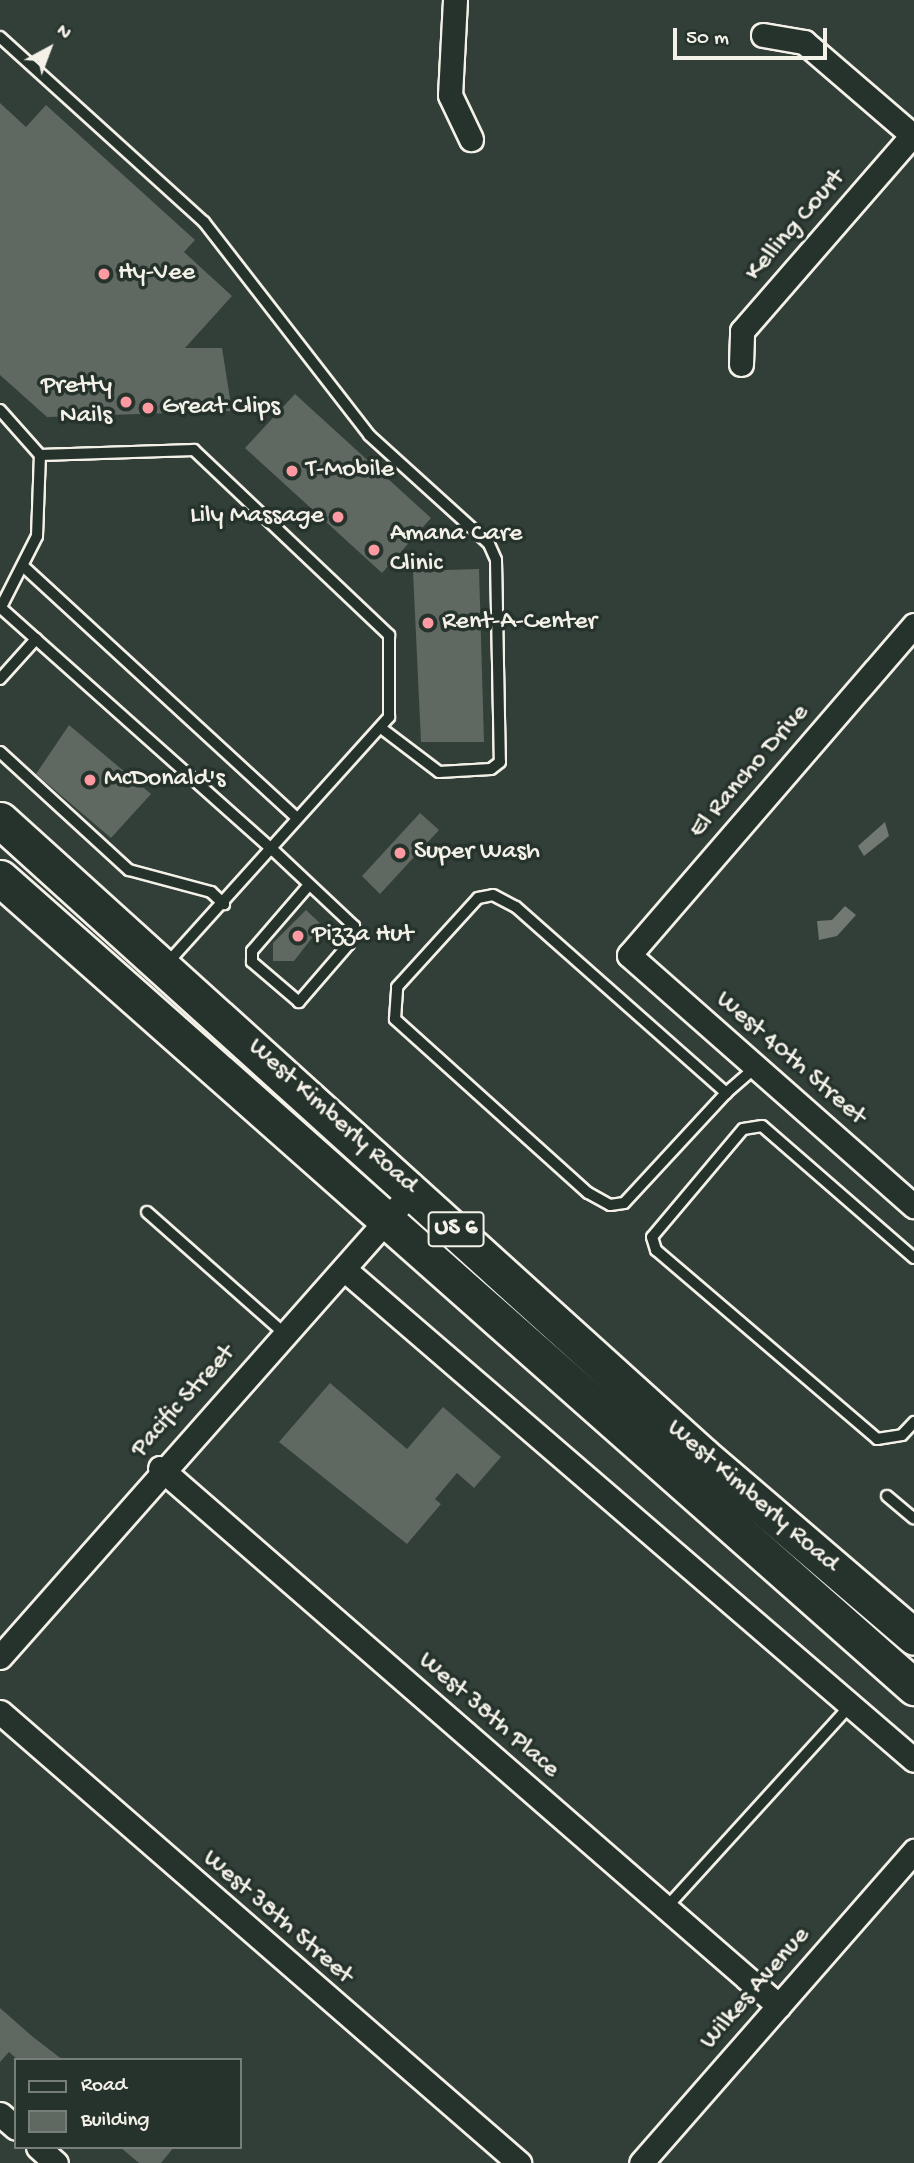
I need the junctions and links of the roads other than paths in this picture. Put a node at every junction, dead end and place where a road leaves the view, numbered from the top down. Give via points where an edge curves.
1 (455, 0) edge
2 (763, 35) dead end
3 (0, 37) edge
4 (913, 134) edge
5 (471, 139) dead end
6 (741, 364) dead end
7 (0, 410) edge
8 (40, 455) junction
9 (24, 567) junction
10 (1, 609) edge
11 (914, 625) edge
12 (36, 639) junction
13 (0, 679) edge
14 (381, 728) junction
15 (0, 752) edge
16 (295, 816) junction
17 (0, 820) edge
18 (274, 851) junction
19 (0, 878) edge
20 (309, 885) junction
21 (224, 904) junction
22 (629, 955) joint
23 (164, 967) junction
24 (756, 1067) junction
25 (726, 1093) junction
26 (413, 1189) junction
27 (914, 1206) edge
28 (147, 1212) dead end
29 (385, 1222) junction
30 (914, 1258) edge
31 (344, 1269) junction
32 (285, 1334) junction
33 (914, 1422) edge
34 (160, 1468) junction
35 (887, 1496) dead end
36 (914, 1519) edge
37 (914, 1637) edge
38 (0, 1657) edge
39 (914, 1688) edge
40 (850, 1705) junction
41 (0, 1712) edge
42 (914, 1760) edge
43 (914, 1851) edge
44 (666, 1908) junction
45 (779, 2006) junction
46 (0, 2114) edge
47 (14, 2126) edge
48 (40, 2149) edge
49 (56, 2163) edge
50 (519, 2163) edge
51 (640, 2163) edge

1 - 5 street via 450,95
2 - 4 street via 804,42
3 - 14 lane via 204,222 369,435 489,544 496,560 500,762 491,769 439,772
4 - 6 street, Kelling Court via 742,331
7 - 8 lane
8 - 9 lane via 41,512
8 - 14 lane via 194,450 384,626 394,699
9 - 10 lane
9 - 16 lane
10 - 12 lane
11 - 22 street, El Rancho Drive
12 - 13 lane
12 - 18 lane
14 - 16 lane
15 - 21 lane via 129,870 211,892
16 - 18 lane
17 - 23 main road, West Kimberly Road / US 6
18 - 20 lane
18 - 21 lane
19 - 29 main road, West Kimberly Road / US 6
20 - 20 lane via 252,951 252,962 299,1002 349,944 354,926
21 - 23 lane
22 - 24 street, West 40th Street
23 - 26 main road, West Kimberly Road / US 6
24 - 25 lane
24 - 27 street, West 40th Street
25 - 25 lane via 503,898 478,898 397,987 392,1001 396,1018 409,1032 610,1205 633,1197
26 - 29 street, Pacific Street
26 - 37 main road, West Kimberly Road / US 6 via 702,1455
28 - 32 lane
29 - 31 street, Pacific Street
29 - 39 main road, West Kimberly Road / US 6
30 - 33 lane via 762,1126 743,1129 652,1237 656,1251 877,1439 902,1435
31 - 32 street, Pacific Street
31 - 40 street
32 - 34 street, Pacific Street
34 - 38 street, Pacific Street
34 - 44 street, West 38th Place
35 - 36 lane
40 - 42 street
40 - 44 lane
41 - 50 street, West 38th Street
43 - 45 street, Wilkes Avenue
44 - 45 street, West 38th Place
45 - 51 street, Wilkes Avenue
46 - 47 street
48 - 49 street

